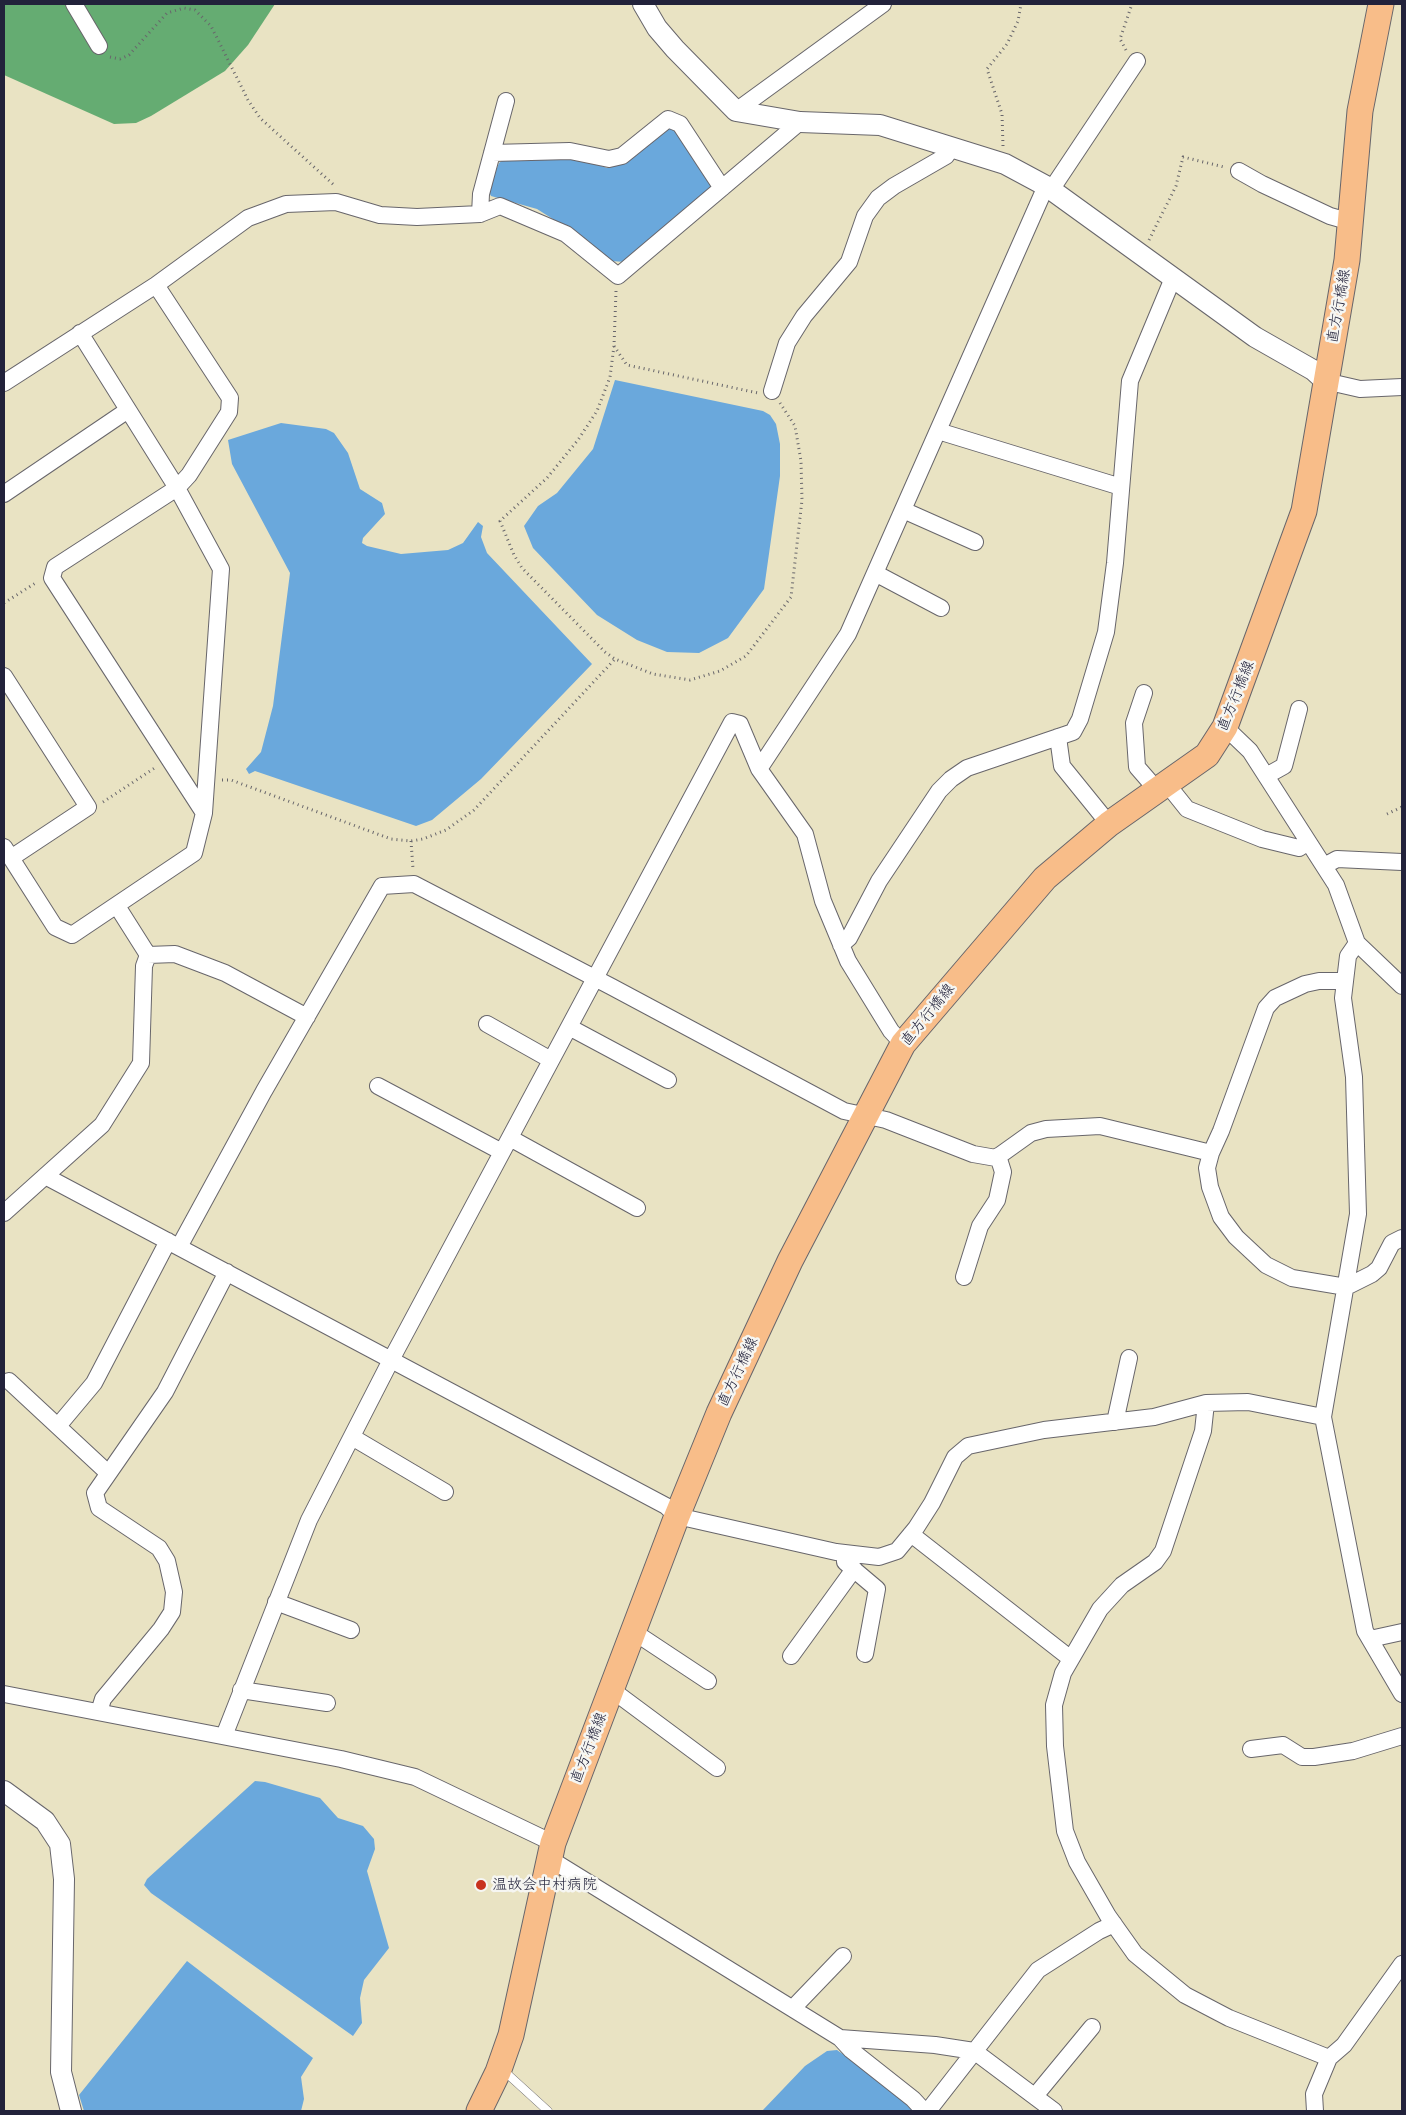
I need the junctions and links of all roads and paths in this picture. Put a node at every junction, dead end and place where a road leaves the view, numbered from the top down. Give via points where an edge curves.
1 (74, 4) edge
2 (643, 4) edge
3 (884, 4) edge
4 (1021, 4) edge
5 (1132, 4) edge
6 (1381, 4) edge
7 (99, 46) joint
8 (1137, 61) joint
9 (506, 101) dead end
10 (736, 111) junction
11 (800, 122) junction
12 (952, 147) junction
13 (492, 152) junction
14 (1005, 164) junction
15 (1239, 170) joint
16 (722, 188) junction
17 (1048, 188) junction
18 (349, 206) junction
19 (480, 214) junction
20 (1351, 222) junction
21 (1141, 255) junction
22 (618, 276) junction
23 (1173, 278) junction
24 (156, 285) junction
25 (80, 333) junction
26 (614, 346) junction
27 (1325, 381) junction
28 (4, 382) edge
29 (1402, 387) edge
30 (772, 391) junction
31 (128, 410) junction
32 (938, 431) junction
33 (1120, 487) junction
34 (177, 488) junction
35 (4, 494) edge
36 (903, 510) junction
37 (976, 542) dead end
38 (875, 574) junction
39 (52, 578) junction
40 (4, 603) edge
41 (941, 608) dead end
42 (615, 659) junction
43 (4, 676) edge
44 (1144, 693) dead end
45 (1299, 710) dead end
46 (1225, 727) junction
47 (1058, 737) junction
48 (169, 759) junction
49 (759, 769) junction
50 (1266, 776) junction
51 (206, 779) junction
52 (1162, 787) junction
53 (88, 807) junction
54 (1402, 807) edge
55 (204, 812) junction
56 (1387, 814) dead end
57 (1109, 824) junction
58 (411, 841) junction
59 (1308, 842) junction
60 (7, 852) edge
61 (1402, 862) edge
62 (1324, 866) junction
63 (414, 884) junction
64 (116, 906) junction
65 (1357, 943) junction
66 (841, 945) junction
67 (148, 955) junction
68 (595, 978) junction
69 (1345, 981) junction
70 (1402, 986) edge
71 (307, 1017) junction
72 (487, 1024) dead end
73 (569, 1027) junction
74 (903, 1044) junction
75 (551, 1060) junction
76 (668, 1080) dead end
77 (378, 1086) dead end
78 (866, 1117) junction
79 (506, 1145) junction
80 (1211, 1153) junction
81 (998, 1156) junction
82 (46, 1176) junction
83 (637, 1208) dead end
84 (4, 1213) edge
85 (1402, 1238) edge
86 (174, 1244) junction
87 (227, 1272) junction
88 (964, 1277) dead end
89 (1346, 1287) junction
90 (1129, 1358) dead end
91 (391, 1360) junction
92 (9, 1381) dead end
93 (1206, 1403) junction
94 (1323, 1417) junction
95 (1115, 1422) junction
96 (58, 1426) junction
97 (352, 1437) junction
98 (108, 1473) junction
99 (444, 1492) dead end
100 (677, 1516) junction
101 (911, 1534) junction
102 (845, 1553) junction
103 (854, 1569) junction
104 (276, 1602) junction
105 (351, 1630) dead end
106 (634, 1632) junction
107 (1402, 1632) edge
108 (1370, 1639) junction
109 (865, 1654) dead end
110 (791, 1656) dead end
111 (1071, 1659) junction
112 (708, 1681) dead end
113 (241, 1690) junction
114 (612, 1690) junction
115 (4, 1694) edge
116 (1402, 1694) edge
117 (327, 1703) dead end
118 (99, 1712) junction
119 (224, 1736) junction
120 (1402, 1736) edge
121 (1251, 1749) dead end
122 (718, 1768) dead end
123 (4, 1791) edge
124 (552, 1851) junction
125 (1114, 1924) junction
126 (842, 1956) dead end
127 (1402, 1964) edge
128 (793, 2008) junction
129 (1092, 2027) dead end
130 (840, 2038) junction
131 (974, 2051) junction
132 (1329, 2058) junction
133 (500, 2067) junction
134 (1035, 2096) junction
135 (71, 2111) edge
136 (479, 2111) edge
137 (548, 2111) edge
138 (924, 2111) edge
139 (928, 2111) edge
140 (1054, 2111) edge
141 (1315, 2111) edge

1 - 7 street
2 - 10 street via 675,49
3 - 10 street
4 - 14 path via 1018,21 1007,44 987,69 1002,114
5 - 8 path via 1120,39
6 - 20 main road, 直方行橋線 via 1360,111
7 - 18 path via 106,56 120,59 129,55 167,13 184,8 195,10 211,26 260,118 342,192
8 - 17 street
9 - 13 street
10 - 11 street
11 - 12 street via 880,125
11 - 16 street
12 - 14 street
12 - 30 street via 946,156 878,198 865,216 849,262 804,316 787,343
13 - 16 street via 570,151 608,159 622,156 668,119 680,124
13 - 19 street via 481,194
14 - 17 street
15 - 20 street via 1330,216
15 - 21 path via 1183,157 1176,186
16 - 22 street
17 - 21 street
17 - 32 street
18 - 19 street via 380,216 417,218
18 - 24 street via 336,202 286,204 248,218
19 - 22 street via 500,206 566,234
20 - 27 main road, 直方行橋線
21 - 23 street
22 - 26 path
23 - 27 street via 1255,337 1313,370
23 - 33 street via 1130,381
24 - 25 street
24 - 34 street via 230,398 228,412 189,475
25 - 28 street
25 - 31 street
26 - 30 path via 627,365 765,394
26 - 42 path via 610,377 597,411 547,478 500,520 522,568
27 - 29 street via 1360,390
27 - 46 main road, 直方行橋線 via 1304,511
30 - 42 path via 795,426 801,461 802,500 791,596 746,656 720,671 690,680 653,674
31 - 34 street
31 - 35 street
32 - 33 street
32 - 36 street
33 - 47 street via 1106,632 1080,719 1073,732
34 - 39 street via 55,567
34 - 51 street via 221,569
36 - 37 street
36 - 38 street
38 - 41 street
38 - 49 street via 848,634
39 - 40 path via 43,578
39 - 48 street
42 - 58 path via 474,810 446,830
43 - 53 street
44 - 52 street via 1134,723 1137,767
45 - 50 street via 1284,766
46 - 50 street via 1250,751
46 - 52 main road, 直方行橋線 via 1207,755
47 - 57 street via 1062,766
47 - 66 street via 967,768 951,778 933,799 879,881 849,938
48 - 53 path via 98,805
48 - 55 street
49 - 66 street via 805,834 823,901
49 - 68 street via 740,724 732,722
50 - 59 street
51 - 55 street
51 - 58 path via 231,780 391,839
52 - 57 main road, 直方行橋線
52 - 59 street via 1187,809 1262,838 1300,848
53 - 60 street
54 - 56 path
55 - 64 street via 194,853
57 - 74 main road, 直方行橋線 via 1046,878
58 - 63 path
59 - 62 street
60 - 64 street via 55,927 72,935
61 - 62 street via 1338,860
62 - 65 street via 1336,885
63 - 68 street
63 - 71 street via 382,886
64 - 67 street
65 - 69 street via 1348,956
65 - 70 street
66 - 74 street via 891,1031
67 - 71 street via 175,954 226,973
67 - 82 street via 144,966 141,1063 102,1125
68 - 73 street
68 - 78 street via 844,1111
69 - 80 street via 1305,984 1275,998 1266,1008
69 - 89 street via 1343,998 1354,1077 1358,1214
71 - 86 street
72 - 75 street
73 - 75 street
73 - 76 street
74 - 78 main road, 直方行橋線
75 - 79 street
77 - 79 street
78 - 81 street via 886,1120 972,1154
78 - 100 main road, 直方行橋線 via 790,1261 719,1413
79 - 83 street
79 - 91 street
80 - 81 street via 1100,1126 1030,1133
80 - 89 street via 1207,1168 1210,1187 1221,1218 1236,1237 1266,1266 1292,1278
81 - 88 street via 1002,1172 997,1200 980,1226
82 - 84 street
82 - 86 street
85 - 89 street via 1392,1243 1379,1268
86 - 87 street
86 - 96 street via 94,1383
87 - 91 street
87 - 98 street via 165,1392
89 - 94 street
90 - 95 street
91 - 97 street
91 - 100 street via 666,1506
92 - 96 street
93 - 94 street via 1248,1402
93 - 95 street via 1154,1418
93 - 111 street via 1203,1431 1164,1551 1155,1562 1122,1584 1100,1609
94 - 108 street via 1360,1612
95 - 101 street via 1044,1430 968,1446 955,1457 932,1503
96 - 98 street
97 - 99 street
97 - 104 street via 309,1520
98 - 118 street via 95,1493 99,1508 159,1548 167,1561 174,1592 172,1612 103,1699
100 - 102 street
100 - 106 main road, 直方行橋線
101 - 102 street via 897,1551 879,1557
101 - 111 street
102 - 103 street via 845,1562
103 - 109 street via 877,1589
103 - 110 street
104 - 105 street
104 - 113 street
106 - 112 street
106 - 114 main road, 直方行橋線
107 - 108 street
108 - 116 street
111 - 125 street via 1063,1673 1054,1705 1055,1746 1065,1831 1077,1862
113 - 117 street
113 - 119 street
114 - 122 street
114 - 124 main road, 直方行橋線
115 - 118 street
118 - 119 street
119 - 124 street via 415,1777
120 - 121 street via 1314,1757 1302,1757 1283,1745
123 - 135 street via 46,1822 60,1844 64,1879 61,2072
124 - 128 street
124 - 133 main road, 直方行橋線
125 - 131 street via 1038,1970
125 - 132 street via 1135,1954 1185,1995 1229,2018
126 - 128 street
127 - 132 street via 1344,2045
128 - 130 street
129 - 134 street
130 - 131 street
130 - 138 street
131 - 134 street
131 - 139 street
132 - 141 street via 1314,2094
133 - 136 main road, 直方行橋線
133 - 137 lane
134 - 140 street

